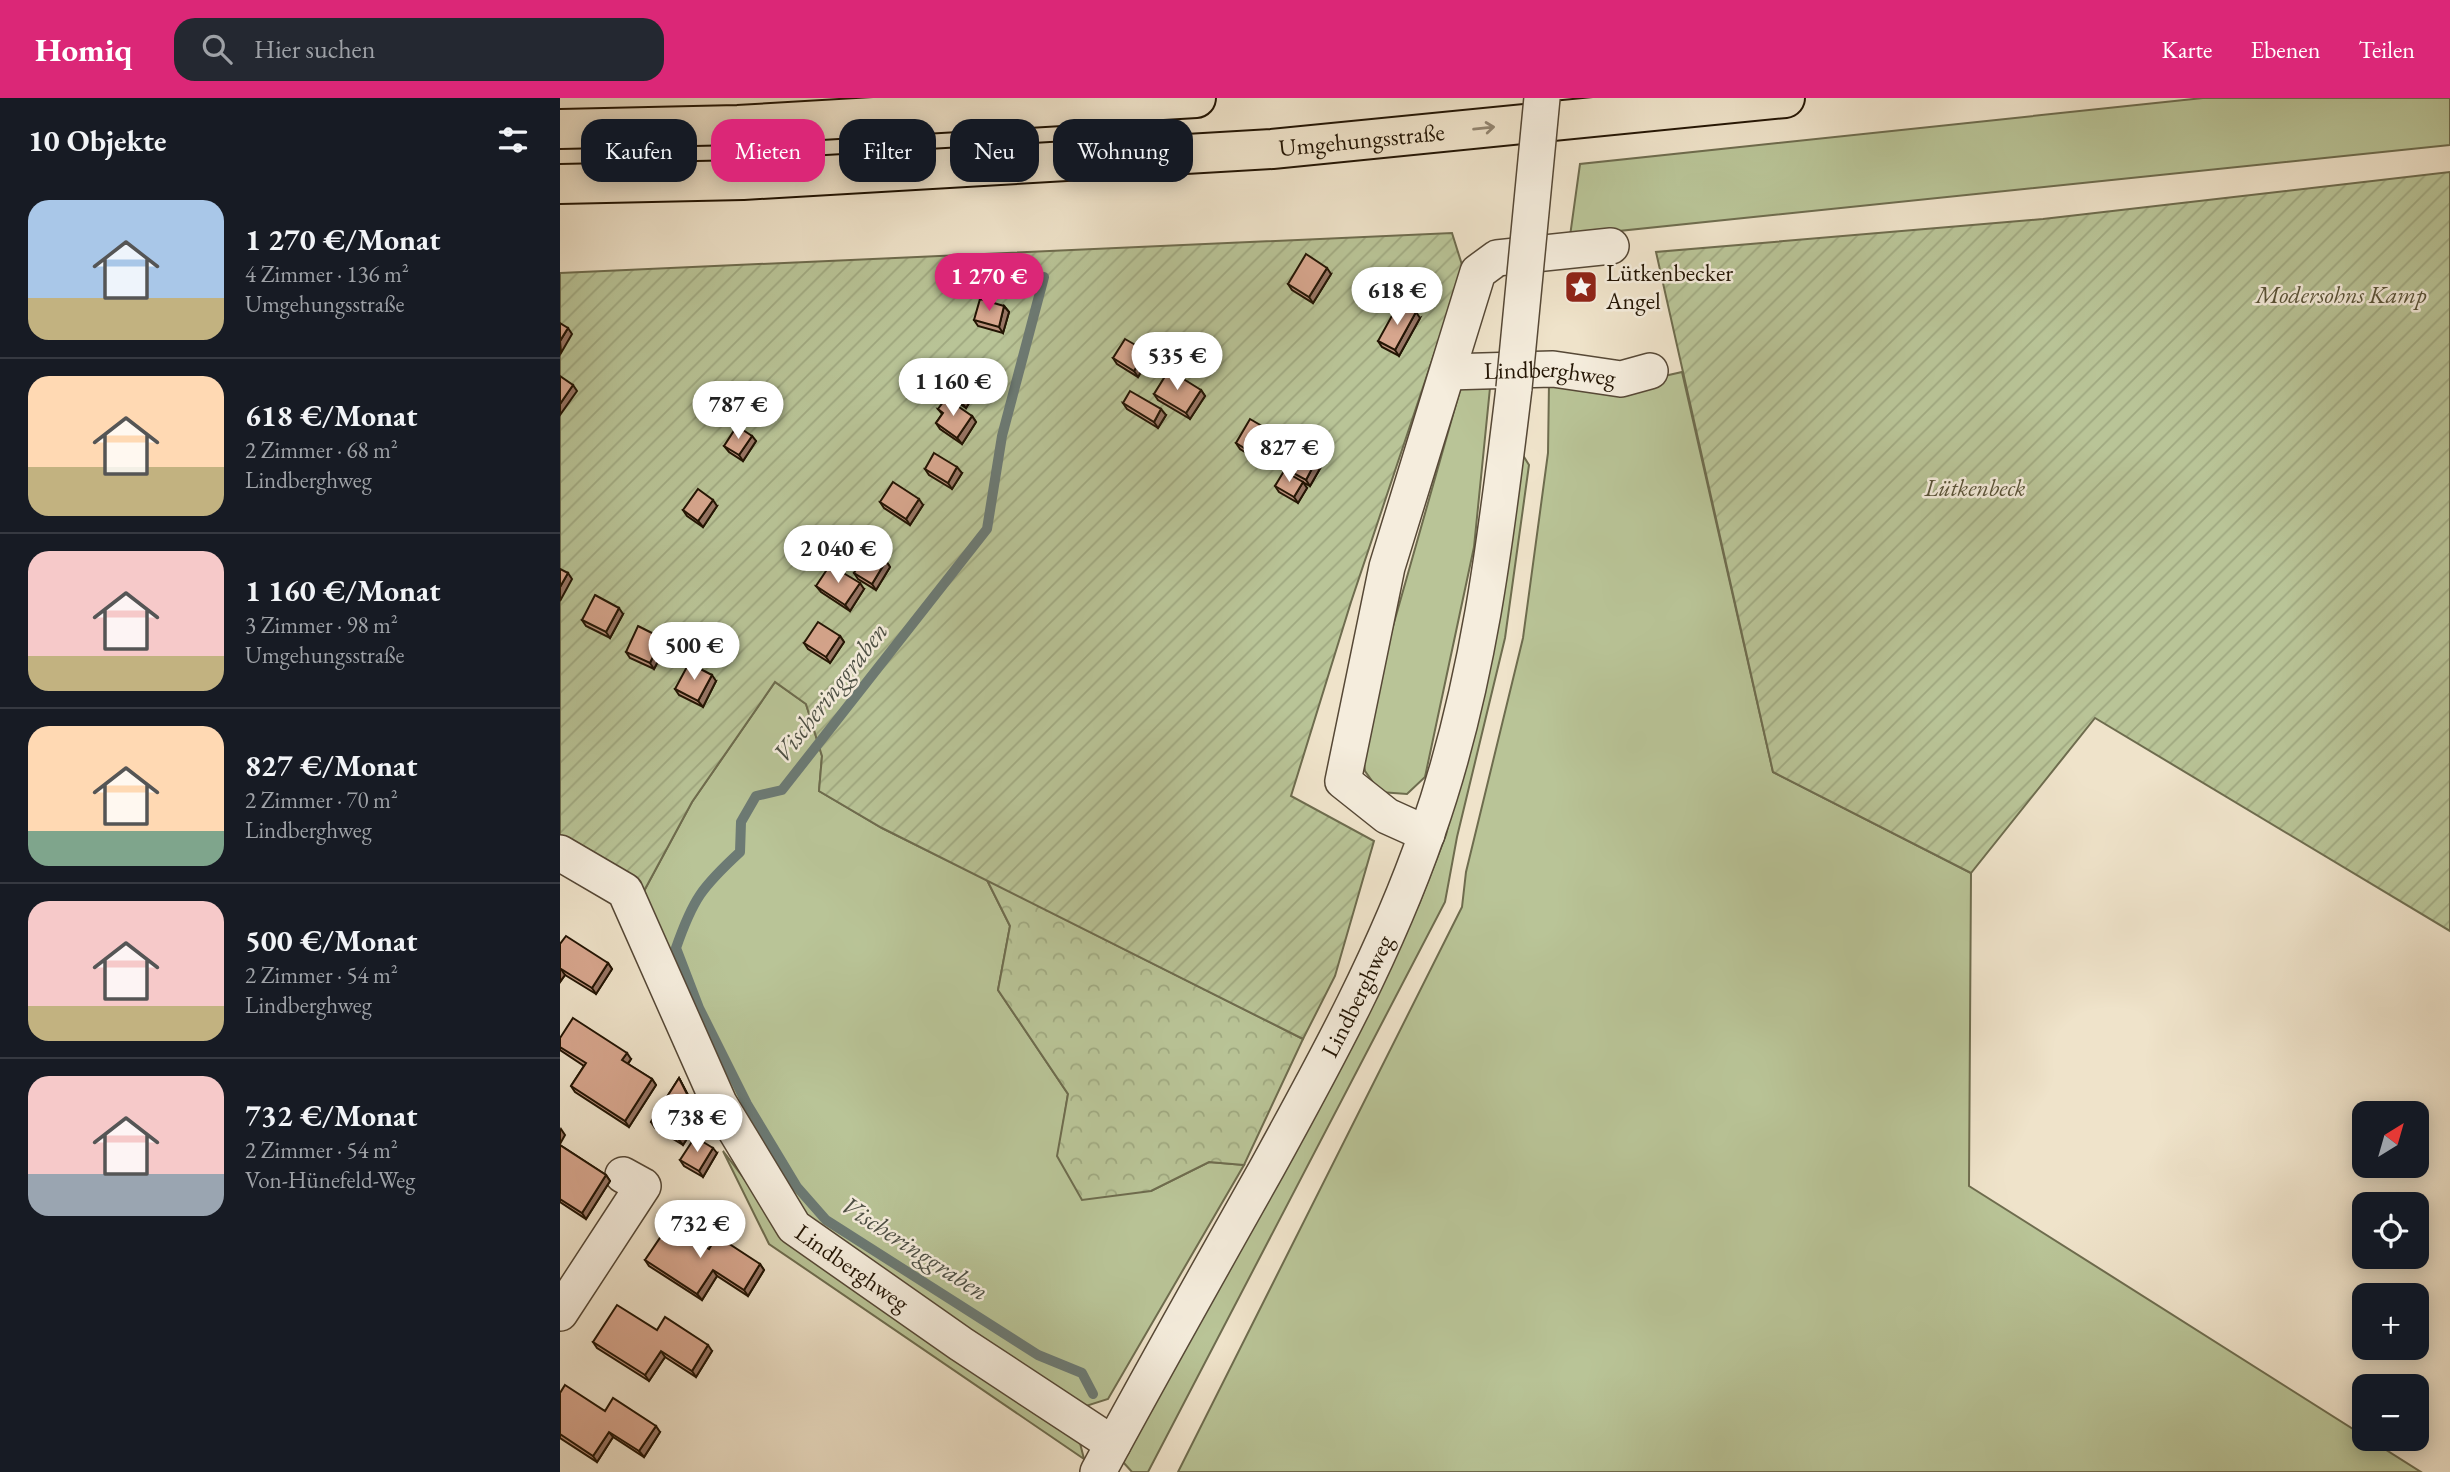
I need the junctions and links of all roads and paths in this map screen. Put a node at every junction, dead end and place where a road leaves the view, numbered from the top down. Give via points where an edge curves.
1 (1195, 98) edge
2 (1542, 98) edge
3 (1785, 98) edge
4 (560, 129) edge
5 (560, 184) edge
6 (1611, 246) dead end
7 (1650, 371) dead end
8 (1448, 372) junction
9 (1427, 834) junction
10 (560, 853) edge
11 (623, 1175) dead end
12 (560, 1313) edge
13 (1105, 1458) edge

1 - 4 highway via 738,125
2 - 9 street, Lindberghweg, bridge via 1491,579 1465,705
5 -> 3 highway, Umgehungsstraße via 743,180 1272,149
6 - 8 street, Lindberghweg via 1497,258 1478,272
7 - 8 street, Lindberghweg via 1621,379 1553,369
8 - 9 street, Lindberghweg via 1387,567 1343,781 1387,816
9 - 13 street, Lindberghweg via 1376,961 1325,1063
10 - 13 street, Lindberghweg via 625,891 719,1103 794,1227 961,1344
11 - 12 street via 643,1186

